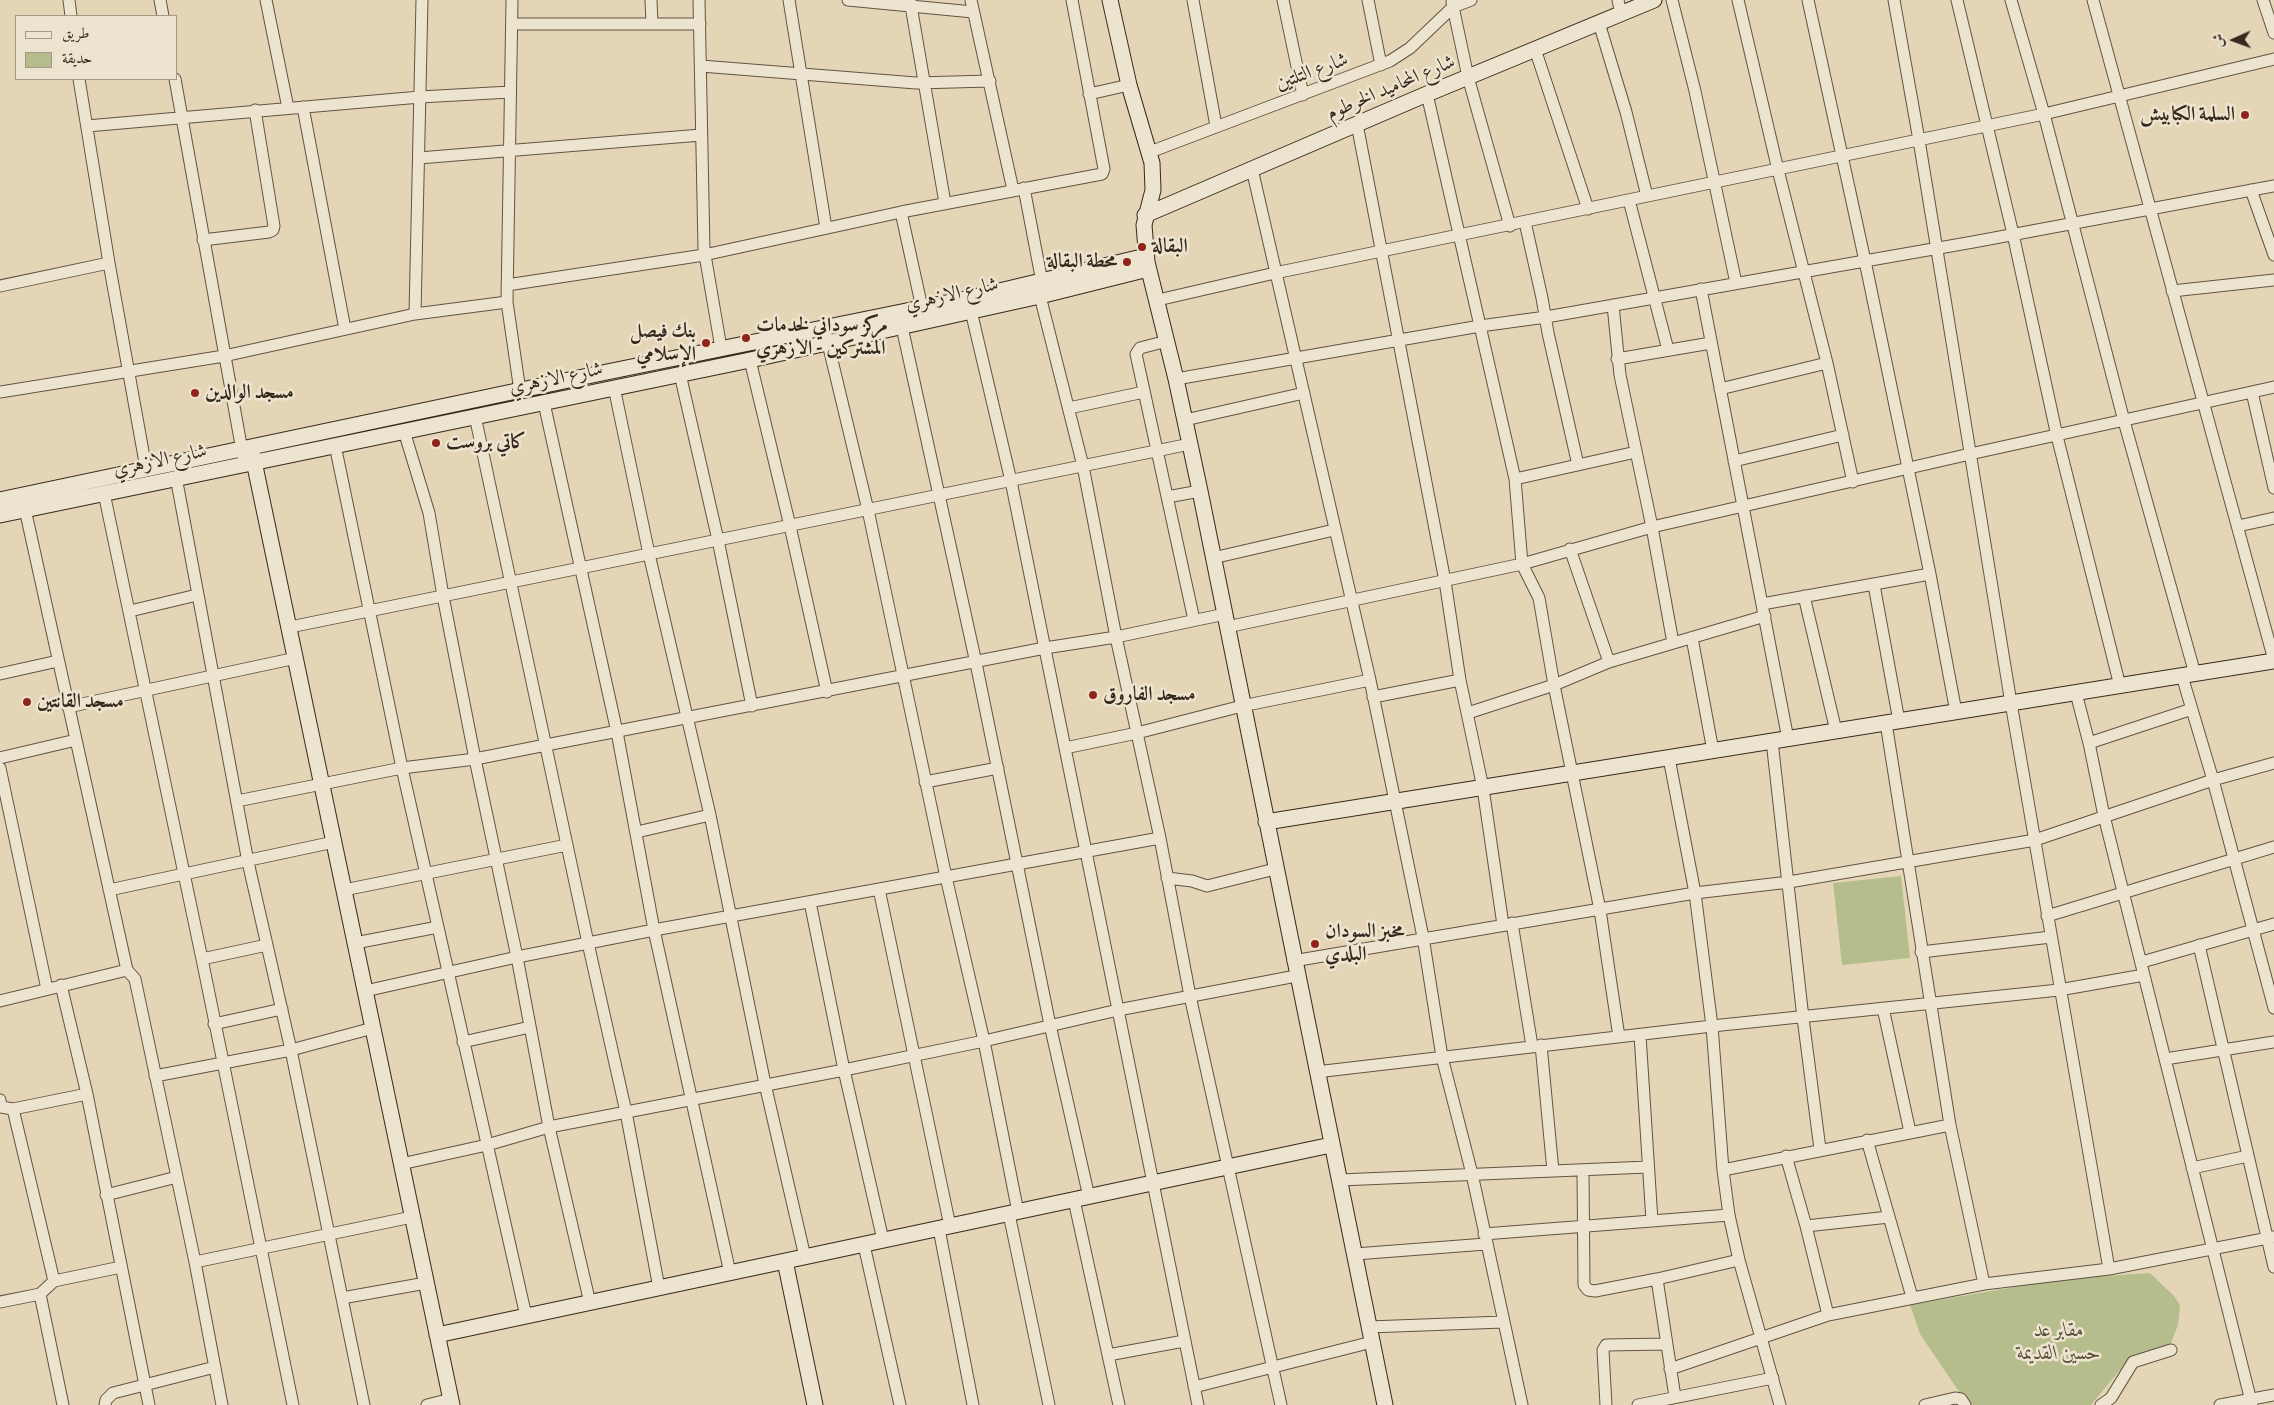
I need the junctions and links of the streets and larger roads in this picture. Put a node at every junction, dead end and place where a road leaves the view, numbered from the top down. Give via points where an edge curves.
1 (70, 0) edge
2 (160, 0) edge
3 (266, 0) edge
4 (422, 0) edge
5 (512, 0) edge
6 (651, 0) edge
7 (700, 0) edge
8 (789, 0) edge
9 (848, 0) edge
10 (1072, 0) edge
11 (1110, 0) edge
12 (1193, 0) edge
13 (1283, 0) edge
14 (1368, 0) edge
15 (1471, 0) edge
16 (1654, 0) edge
17 (1672, 0) edge
18 (1738, 0) edge
19 (1808, 0) edge
20 (1894, 0) edge
21 (1957, 0) edge
22 (2011, 0) edge
23 (2093, 0) edge
24 (2264, 0) edge
25 (910, 3) edge
26 (1453, 3) edge
27 (972, 6) edge
28 (1620, 7) edge
29 (71, 15) edge
30 (163, 15) edge
31 (1599, 23) junction
32 (512, 24) junction
33 (652, 24) junction
34 (700, 24) junction
35 (2274, 33) edge
36 (1535, 49) junction
37 (2274, 59) edge
38 (1380, 65) junction
39 (701, 66) junction
40 (801, 73) junction
41 (1468, 77) junction
42 (80, 80) edge
43 (175, 80) edge
44 (990, 81) junction
45 (924, 83) junction
46 (1129, 85) junction
47 (510, 92) junction
48 (1090, 94) junction
49 (1427, 94) junction
50 (1303, 95) junction
51 (2120, 95) junction
52 (420, 97) junction
53 (303, 107) junction
54 (288, 108) junction
55 (255, 110) junction
56 (2044, 114) junction
57 (182, 117) junction
58 (1357, 124) junction
59 (87, 126) junction
60 (1216, 126) junction
61 (1987, 126) junction
62 (701, 135) junction
63 (1919, 140) junction
64 (509, 150) junction
65 (1150, 152) junction
66 (1843, 156) junction
67 (418, 158) junction
68 (1252, 169) junction
69 (1778, 170) junction
70 (1714, 183) junction
71 (2274, 186) edge
72 (1018, 189) junction
73 (2251, 190) junction
74 (1647, 196) junction
75 (1628, 200) junction
76 (945, 204) junction
77 (1588, 208) junction
78 (2151, 209) junction
79 (901, 212) junction
80 (1145, 216) junction
81 (1525, 222) junction
82 (2072, 224) junction
83 (1510, 226) junction
84 (826, 228) junction
85 (2013, 234) junction
86 (1460, 236) junction
87 (203, 240) junction
88 (1936, 248) junction
89 (1382, 251) junction
90 (704, 255) junction
91 (2274, 255) edge
92 (1865, 261) junction
93 (1147, 262) junction
94 (110, 264) junction
95 (1804, 271) junction
96 (1275, 273) junction
97 (2274, 280) edge
98 (1736, 284) junction
99 (507, 285) junction
100 (0, 286) edge
101 (1041, 289) junction
102 (1701, 289) junction
103 (2172, 292) junction
104 (1655, 298) junction
105 (1158, 300) junction
106 (507, 302) junction
107 (1613, 305) junction
108 (922, 308) junction
109 (971, 311) junction
110 (415, 314) junction
111 (1546, 317) junction
112 (1480, 326) junction
113 (824, 327) junction
114 (902, 327) junction
115 (345, 329) junction
116 (1399, 340) junction
117 (1167, 341) junction
118 (1711, 342) junction
119 (827, 343) junction
120 (721, 348) junction
121 (1668, 350) junction
122 (224, 356) junction
123 (1294, 358) junction
124 (1618, 359) junction
125 (750, 360) junction
126 (1827, 363) junction
127 (130, 372) junction
128 (680, 374) junction
129 (1176, 379) junction
130 (614, 387) junction
131 (2274, 387) edge
132 (1720, 389) junction
133 (520, 391) junction
134 (0, 392) edge
135 (1144, 392) junction
136 (2252, 392) junction
137 (1304, 393) junction
138 (544, 403) junction
139 (2204, 403) junction
140 (1069, 408) junction
141 (475, 416) junction
142 (1185, 420) junction
143 (2124, 421) junction
144 (404, 431) junction
145 (1843, 435) junction
146 (2057, 436) junction
147 (1190, 444) junction
148 (335, 445) junction
149 (1157, 451) junction
150 (1636, 452) junction
151 (1970, 454) junction
152 (248, 455) junction
153 (1734, 461) junction
154 (1578, 465) junction
155 (1083, 466) junction
156 (146, 468) junction
157 (1908, 469) junction
158 (176, 477) junction
159 (1515, 479) junction
160 (1011, 481) junction
161 (1853, 482) junction
162 (2274, 488) edge
163 (1200, 491) junction
164 (104, 493) junction
165 (939, 495) junction
166 (1167, 497) junction
167 (0, 500) edge
168 (1742, 507) junction
169 (25, 510) junction
170 (868, 510) junction
171 (0, 515) edge
172 (2274, 518) edge
173 (790, 526) junction
174 (2238, 526) junction
175 (1652, 527) junction
176 (1334, 530) junction
177 (718, 540) junction
178 (1570, 549) junction
179 (649, 554) junction
180 (1213, 558) junction
181 (1522, 564) junction
182 (582, 568) junction
183 (1930, 574) junction
184 (1445, 581) junction
185 (510, 582) junction
186 (1874, 585) junction
187 (197, 595) junction
188 (443, 596) junction
189 (1804, 596) junction
190 (1351, 601) junction
191 (1764, 610) junction
192 (130, 611) junction
193 (371, 611) junction
194 (1194, 620) junction
195 (1226, 620) junction
196 (290, 627) junction
197 (1116, 637) junction
198 (1692, 638) junction
199 (1673, 644) junction
200 (1045, 648) junction
201 (296, 658) junction
202 (58, 661) junction
203 (2274, 661) edge
204 (1609, 662) junction
205 (976, 663) junction
206 (0, 674) edge
207 (2188, 675) junction
208 (903, 676) junction
209 (214, 677) junction
210 (1370, 680) junction
211 (1460, 680) junction
212 (1554, 685) junction
213 (2120, 686) junction
214 (145, 692) junction
215 (827, 692) junction
216 (2076, 693) junction
217 (1373, 697) junction
218 (2010, 703) junction
219 (752, 706) junction
220 (1242, 706) junction
221 (68, 707) junction
222 (2192, 710) junction
223 (1956, 712) junction
224 (1468, 714) junction
225 (686, 718) junction
226 (1892, 722) junction
227 (1836, 731) junction
228 (617, 732) junction
229 (1137, 733) junction
230 (1788, 739) junction
231 (76, 740) junction
232 (1772, 741) junction
233 (2089, 743) junction
234 (546, 745) junction
235 (1065, 748) junction
236 (1713, 751) junction
237 (0, 758) edge
238 (1669, 758) junction
239 (475, 759) junction
240 (2274, 763) edge
241 (0, 768) edge
242 (402, 768) junction
243 (998, 768) junction
244 (1572, 773) junction
245 (2213, 780) junction
246 (926, 782) junction
247 (322, 784) junction
248 (1483, 788) junction
249 (236, 801) junction
250 (1395, 802) junction
251 (710, 815) junction
252 (2104, 816) junction
253 (1266, 822) junction
254 (637, 832) junction
255 (1160, 838) junction
256 (2035, 840) junction
257 (334, 842) junction
258 (567, 845) junction
259 (2274, 847) edge
260 (1085, 850) junction
261 (2234, 858) junction
262 (496, 859) junction
263 (248, 862) junction
264 (1907, 862) junction
265 (1018, 864) junction
266 (1275, 869) junction
267 (426, 874) junction
268 (184, 875) junction
269 (946, 877) junction
270 (1167, 878) junction
271 (1789, 882) junction
272 (109, 890) junction
273 (344, 890) junction
274 (879, 890) junction
275 (1694, 893) junction
276 (2123, 894) junction
277 (810, 902) junction
278 (1600, 910) junction
279 (2047, 916) junction
280 (731, 918) junction
281 (1507, 924) junction
282 (2274, 924) edge
283 (438, 927) junction
284 (654, 930) junction
285 (2254, 930) junction
286 (1423, 937) junction
287 (2051, 937) junction
288 (355, 943) junction
289 (588, 943) junction
290 (267, 945) junction
291 (2199, 945) junction
292 (1921, 952) junction
293 (517, 957) junction
294 (202, 959) junction
295 (2142, 962) junction
296 (1295, 968) junction
297 (127, 970) junction
298 (448, 973) junction
299 (2144, 975) junction
300 (61, 985) junction
301 (47, 989) junction
302 (2060, 990) junction
303 (365, 991) junction
304 (1190, 996) junction
305 (0, 1001) edge
306 (1930, 1004) junction
307 (1883, 1008) junction
308 (2274, 1008) edge
309 (282, 1009) junction
310 (1118, 1010) junction
311 (1802, 1018) junction
312 (214, 1024) junction
313 (1050, 1025) junction
314 (1712, 1026) junction
315 (530, 1027) junction
316 (373, 1028) junction
317 (1640, 1035) junction
318 (1619, 1037) junction
319 (984, 1041) junction
320 (463, 1042) junction
321 (2274, 1042) edge
322 (1537, 1046) junction
323 (2224, 1049) junction
324 (291, 1050) junction
325 (915, 1055) junction
326 (1442, 1057) junction
327 (2165, 1059) junction
328 (222, 1063) junction
329 (844, 1070) junction
330 (1316, 1072) junction
331 (155, 1076) junction
332 (765, 1084) junction
333 (87, 1094) junction
334 (691, 1100) junction
335 (4, 1106) edge
336 (626, 1112) junction
337 (1950, 1126) junction
338 (549, 1127) junction
339 (1910, 1132) junction
340 (1867, 1140) junction
341 (1331, 1145) junction
342 (487, 1146) junction
343 (1820, 1150) junction
344 (1786, 1156) junction
345 (2248, 1156) junction
346 (401, 1164) junction
347 (1227, 1167) junction
348 (1648, 1167) junction
349 (2192, 1168) junction
350 (1583, 1170) junction
351 (1723, 1170) junction
352 (1553, 1171) junction
353 (1472, 1174) junction
354 (177, 1177) junction
355 (1340, 1180) junction
356 (1154, 1183) junction
357 (106, 1195) junction
358 (1089, 1197) junction
359 (1074, 1200) junction
360 (1013, 1213) junction
361 (1729, 1215) junction
362 (412, 1217) junction
363 (1889, 1217) junction
364 (1652, 1221) junction
365 (1585, 1225) junction
366 (1806, 1226) junction
367 (944, 1227) junction
368 (329, 1234) junction
369 (2271, 1237) edge
370 (1485, 1239) junction
371 (883, 1240) junction
372 (864, 1245) junction
373 (260, 1248) junction
374 (2212, 1250) junction
375 (1355, 1254) junction
376 (805, 1257) junction
377 (1739, 1260) junction
378 (785, 1261) junction
379 (195, 1262) junction
380 (121, 1267) junction
381 (2274, 1267) edge
382 (2109, 1270) junction
383 (730, 1273) junction
384 (1657, 1279) junction
385 (54, 1281) junction
386 (426, 1282) junction
387 (1984, 1284) junction
388 (659, 1288) junction
389 (40, 1294) junction
390 (1912, 1297) junction
391 (342, 1298) junction
392 (0, 1302) edge
393 (590, 1303) junction
394 (1828, 1315) junction
395 (526, 1316) junction
396 (1503, 1322) junction
397 (1368, 1327) junction
398 (437, 1335) junction
399 (1760, 1338) junction
400 (1184, 1341) junction
401 (1372, 1342) junction
402 (1667, 1344) junction
403 (2171, 1350) dead end
404 (1108, 1355) junction
405 (215, 1367) junction
406 (1274, 1368) junction
407 (1670, 1369) junction
408 (1773, 1378) junction
409 (145, 1384) junction
410 (1194, 1386) junction
411 (2274, 1395) edge
412 (1675, 1397) junction
413 (451, 1402) edge
414 (2251, 1402) edge
415 (1646, 1404) edge
416 (64, 1405) edge
417 (105, 1405) edge
418 (149, 1405) edge
419 (222, 1405) edge
420 (292, 1405) edge
421 (364, 1405) edge
422 (427, 1405) edge
423 (815, 1405) edge
424 (900, 1405) edge
425 (973, 1405) edge
426 (1049, 1405) edge
427 (1119, 1405) edge
428 (1198, 1405) edge
429 (1281, 1405) edge
430 (1385, 1405) edge
431 (1522, 1405) edge
432 (1606, 1405) edge
433 (1780, 1405) edge
434 (1925, 1405) edge
435 (1965, 1405) edge
436 (2101, 1405) edge
437 (2220, 1405) edge

1 - 29 street
2 - 30 street
3 - 54 street
4 - 52 street
5 - 32 street
6 - 33 street
7 - 34 street
8 - 40 street
9 - 25 street
10 - 48 street
11 - 46 street
12 - 60 street
13 - 50 street
14 - 38 street
15 - 26 street, شارع التلتين
16 - 28 street, شارع المحاميد الخرطوم
17 - 70 street
18 - 69 street
19 - 66 street
20 - 63 street
21 - 61 street
22 - 56 street
23 - 51 street
24 - 35 street
25 - 27 street
25 - 45 street
26 - 38 street, شارع التلتين via 1410,48
26 - 41 street
27 - 44 street
28 - 31 street, شارع المحاميد الخرطوم
31 - 36 street, شارع المحاميد الخرطوم
31 - 74 street
32 - 33 street
32 - 47 street
33 - 34 street
34 - 39 street
36 - 41 street, شارع المحاميد الخرطوم
36 - 77 street
37 - 51 street
38 - 50 street, شارع التلتين
39 - 40 street
39 - 62 street
40 - 45 street
40 - 84 street
41 - 49 street, شارع المحاميد الخرطوم
41 - 83 street
42 - 59 street
43 - 57 street
44 - 45 street
44 - 72 street
45 - 76 street
46 - 48 street
46 - 65 street
47 - 52 street
47 - 64 street
48 - 72 street via 1104,172
49 - 58 street, شارع المحاميد الخرطوم
49 - 86 street
50 - 60 street, شارع التلتين
51 - 56 street
51 - 78 street
52 - 53 street
52 - 67 street
53 - 54 street
53 - 115 street
54 - 55 street
55 - 57 street
55 - 87 street via 273,230
56 - 61 street
56 - 82 street
57 - 59 street
57 - 87 street
58 - 68 street, شارع المحاميد الخرطوم
58 - 89 street
59 - 94 street
60 - 65 street, شارع التلتين
61 - 63 street
61 - 85 street
62 - 64 street
62 - 90 street
63 - 66 street
63 - 88 street
64 - 67 street
64 - 99 street
65 - 80 street via 1154,184
66 - 69 street
66 - 92 street
67 - 110 street
68 - 80 street, شارع المحاميد الخرطوم
68 - 96 street
69 - 70 street
69 - 95 street
70 - 74 street
70 - 98 street
71 - 73 street
72 - 76 street
72 - 101 street
73 - 78 street
73 - 91 street
74 - 75 street
75 - 77 street
75 - 104 street
76 - 79 street
77 - 81 street
78 - 82 street
78 - 103 street
79 - 84 street
79 - 108 street
80 - 93 street
81 - 83 street
81 - 111 street
82 - 85 street
82 - 143 street
83 - 86 street
84 - 90 street
85 - 88 street
85 - 146 street
86 - 89 street
86 - 112 street
87 - 122 street
88 - 92 street
88 - 151 street
89 - 96 street
89 - 116 street
90 - 99 street
90 - 120 street
92 - 95 street
92 - 157 street
93 - 101 street, شارع الازهري
93 - 105 street
94 - 100 street
94 - 127 street
95 - 98 street
95 - 126 street
96 - 105 street
96 - 123 street
97 - 103 street
98 - 102 street
99 - 106 street
101 - 108 street, شارع الازهري
101 - 109 street, شارع الازهري
101 - 140 street
102 - 104 street
102 - 118 street
103 - 139 street
104 - 107 street
104 - 121 street
105 - 117 street
106 - 110 street
106 - 133 street
107 - 111 street
107 - 124 street
108 - 113 street, شارع الازهري
109 - 114 street, شارع الازهري
109 - 160 street
110 - 115 street
111 - 112 street
111 - 154 street
112 - 116 street
112 - 159 street
113 - 119 street
113 - 120 street, شارع الازهري
114 - 119 street, شارع الازهري
114 - 165 street
115 - 122 street
116 - 123 street
116 - 184 street
117 - 129 street
117 - 135 street via 1136,352
118 - 121 street
118 - 132 street
119 - 125 street, شارع الازهري
119 - 170 street
120 - 133 street, شارع الازهري
121 - 124 street
122 - 127 street
122 - 152 street
123 - 129 street
123 - 137 street
124 - 150 street
125 - 128 street, شارع الازهري
125 - 173 street
126 - 132 street
126 - 145 street
127 - 134 street
127 - 156 street
128 - 130 street, شارع الازهري
128 - 177 street
129 - 142 street
130 - 138 street, شارع الازهري
130 - 179 street
131 - 136 street
132 - 153 street
133 - 152 street, شارع الازهري
135 - 140 street
135 - 149 street
136 - 139 street
136 - 162 street
137 - 142 street
137 - 176 street
138 - 141 street, شارع الازهري
138 - 182 street
139 - 143 street
139 - 174 street
140 - 155 street
141 - 144 street, شارع الازهري
141 - 185 street
142 - 147 street
143 - 146 street
143 - 207 street
144 - 148 street, شارع الازهري
144 - 188 street via 429,513
145 - 153 street
145 - 161 street
146 - 151 street
146 - 213 street
147 - 149 street
147 - 163 street
148 - 152 street, شارع الازهري
148 - 193 street
149 - 155 street
149 - 166 street
150 - 154 street
150 - 175 street
151 - 157 street
151 - 218 street
152 - 156 street, شارع الازهري
152 - 158 street, شارع الازهري
152 - 196 street
153 - 168 street
154 - 159 street
155 - 160 street
155 - 197 street
156 - 167 street, شارع الازهري
157 - 161 street
157 - 183 street
158 - 164 street, شارع الازهري
158 - 187 street
159 - 181 street
160 - 165 street
160 - 200 street
161 - 168 street
163 - 166 street
163 - 180 street
164 - 169 street, شارع الازهري
164 - 192 street
165 - 170 street
165 - 205 street
166 - 194 street
168 - 175 street
168 - 191 street
169 - 171 street, شارع الازهري
169 - 202 street
170 - 173 street
170 - 208 street
172 - 174 street
173 - 177 street
173 - 215 street
174 - 203 street
175 - 178 street
175 - 199 street
176 - 180 street
176 - 190 street
177 - 179 street
177 - 219 street
178 - 181 street
178 - 204 street
179 - 182 street
179 - 225 street
180 - 195 street
181 - 184 street
181 - 212 street via 1539,598
182 - 185 street
182 - 228 street
183 - 186 street
183 - 223 street
184 - 190 street
184 - 211 street
185 - 188 street
185 - 234 street
186 - 189 street
186 - 226 street
187 - 192 street
187 - 209 street
188 - 193 street
188 - 239 street
189 - 191 street
189 - 227 street
190 - 195 street
190 - 210 street
191 - 198 street
191 - 230 street
192 - 214 street
193 - 196 street
193 - 242 street
194 - 195 street
194 - 197 street
195 - 220 street
196 - 201 street
197 - 200 street
197 - 229 street
198 - 199 street
198 - 236 street
199 - 204 street
200 - 205 street
200 - 235 street
201 - 209 street
201 - 247 street
202 - 206 street
202 - 221 street
203 - 207 street
204 - 212 street
205 - 208 street
205 - 243 street
207 - 213 street
207 - 222 street
208 - 215 street
208 - 246 street
209 - 214 street
209 - 249 street
210 - 217 street
210 - 220 street
211 - 217 street
211 - 224 street
212 - 224 street
212 - 244 street
213 - 216 street
214 - 221 street
214 - 268 street
215 - 219 street
216 - 218 street
216 - 233 street
217 - 250 street
218 - 223 street
218 - 256 street
219 - 225 street
220 - 229 street
220 - 253 street
221 - 231 street
222 - 233 street
222 - 245 street
223 - 226 street
224 - 248 street
225 - 228 street
225 - 251 street
226 - 227 street
226 - 264 street
227 - 230 street
228 - 234 street
228 - 254 street
229 - 235 street
229 - 255 street
230 - 232 street
231 - 237 street
231 - 272 street
232 - 236 street
232 - 271 street
233 - 252 street
234 - 239 street
234 - 258 street
235 - 260 street
236 - 238 street
238 - 244 street
238 - 275 street
239 - 242 street
239 - 262 street
240 - 245 street
241 - 301 street
242 - 247 street
242 - 267 street
243 - 246 street
243 - 265 street
244 - 248 street
244 - 278 street
245 - 252 street
245 - 261 street
246 - 269 street
247 - 249 street
247 - 257 street
248 - 250 street
248 - 281 street
249 - 263 street
250 - 253 street
250 - 286 street
251 - 254 street
251 - 280 street
252 - 256 street
252 - 276 street
253 - 266 street
254 - 284 street
255 - 260 street
255 - 270 street
256 - 264 street
256 - 279 street
257 - 263 street
257 - 273 street
258 - 262 street
258 - 289 street
259 - 261 street
260 - 265 street
260 - 310 street
261 - 276 street
261 - 285 street
262 - 267 street
262 - 293 street
263 - 268 street
263 - 290 street
264 - 271 street
264 - 292 street
265 - 269 street
265 - 313 street
266 - 270 street via 1207,886 1192,880
266 - 296 street
267 - 273 street
267 - 283 street
268 - 272 street
268 - 294 street
269 - 274 street
269 - 319 street
270 - 304 street
271 - 275 street
271 - 311 street
272 - 297 street
273 - 288 street
274 - 277 street
274 - 325 street
275 - 278 street
275 - 314 street
276 - 279 street
276 - 295 street
277 - 280 street
277 - 329 street
278 - 281 street
278 - 318 street
279 - 287 street
280 - 284 street
280 - 332 street
281 - 286 street
281 - 322 street
282 - 285 street
283 - 288 street
283 - 298 street
284 - 289 street
284 - 334 street
285 - 291 street
285 - 308 street
286 - 296 street
286 - 326 street
287 - 292 street
287 - 302 street
288 - 303 street
289 - 293 street
289 - 336 street
290 - 294 street
290 - 309 street
291 - 295 street
291 - 323 street
292 - 306 street
293 - 298 street
293 - 315 street
294 - 312 street
295 - 299 street
296 - 304 street
296 - 330 street
297 - 300 street
297 - 331 street via 135,979
298 - 303 street
298 - 320 street
299 - 302 street
299 - 327 street
300 - 301 street
300 - 333 street
301 - 305 street
302 - 306 street
302 - 382 street
303 - 316 street
304 - 310 street
304 - 347 street
306 - 307 street
306 - 337 street
307 - 311 street
307 - 339 street
309 - 312 street
309 - 324 street
310 - 313 street
310 - 356 street
311 - 314 street
311 - 343 street
312 - 328 street
313 - 319 street
313 - 358 street
314 - 317 street
314 - 351 street
315 - 320 street
315 - 338 street
316 - 324 street
316 - 346 street
317 - 318 street
317 - 348 street
318 - 322 street
319 - 325 street
319 - 360 street
320 - 342 street
321 - 323 street
322 - 326 street
322 - 352 street
323 - 327 street
323 - 345 street
324 - 328 street
324 - 368 street
325 - 329 street
325 - 367 street
326 - 330 street
326 - 353 street
327 - 349 street
328 - 331 street
328 - 373 street
329 - 332 street
329 - 371 street
330 - 341 street
331 - 354 street
332 - 334 street
332 - 376 street
333 - 335 street
333 - 357 street
334 - 336 street
334 - 383 street
335 - 385 street
336 - 338 street
336 - 388 street
337 - 339 street
337 - 387 street
338 - 342 street
338 - 393 street
339 - 340 street
340 - 343 street
340 - 363 street
341 - 347 street
341 - 355 street
342 - 346 street
342 - 395 street
343 - 344 street
344 - 351 street
344 - 366 street
345 - 349 street
345 - 369 street
346 - 362 street
347 - 356 street
347 - 406 street
348 - 350 street
348 - 364 street
349 - 374 street
350 - 352 street
350 - 365 street
351 - 361 street
352 - 353 street
353 - 355 street
353 - 370 street
354 - 357 street
354 - 379 street
355 - 375 street
356 - 358 street
356 - 400 street
357 - 380 street
358 - 359 street
359 - 360 street
359 - 404 street
360 - 367 street
360 - 426 street
361 - 364 street
361 - 377 street
362 - 368 street
362 - 386 street
363 - 366 street
363 - 390 street
364 - 365 street
365 - 370 street
365 - 384 street via 1584,1285 1588,1290
366 - 394 street
367 - 371 street
367 - 425 street
368 - 373 street
368 - 391 street
369 - 374 street
369 - 381 street
370 - 375 street
370 - 396 street
371 - 372 street
372 - 376 street
372 - 424 street
373 - 379 street
373 - 420 street
374 - 382 street
374 - 414 street
375 - 397 street
376 - 378 street
377 - 384 street
377 - 399 street
378 - 383 street
378 - 423 street
379 - 405 street
380 - 385 street
380 - 409 street
382 - 387 street
383 - 388 street
384 - 402 street
385 - 389 street
386 - 391 street
386 - 398 street
387 - 390 street
388 - 393 street
389 - 392 street
389 - 416 street
390 - 394 street
391 - 421 street
393 - 395 street
394 - 399 street
395 - 398 street
396 - 397 street
396 - 431 street
397 - 401 street
398 - 413 street
399 - 407 street
399 - 408 street
400 - 404 street
400 - 410 street
401 - 406 street
401 - 430 street
402 - 407 street
402 - 432 street via 1606,1345 1603,1350
403 - 436 street via 2133,1362 2111,1398
404 - 427 street
405 - 409 street
405 - 419 street
406 - 410 street
406 - 429 street
407 - 412 street
408 - 412 street
408 - 433 street
409 - 417 street via 113,1394
409 - 418 street
410 - 428 street
411 - 414 street
412 - 415 street
413 - 422 street
414 - 437 street
434 - 435 street via 1955,1398 1961,1399

